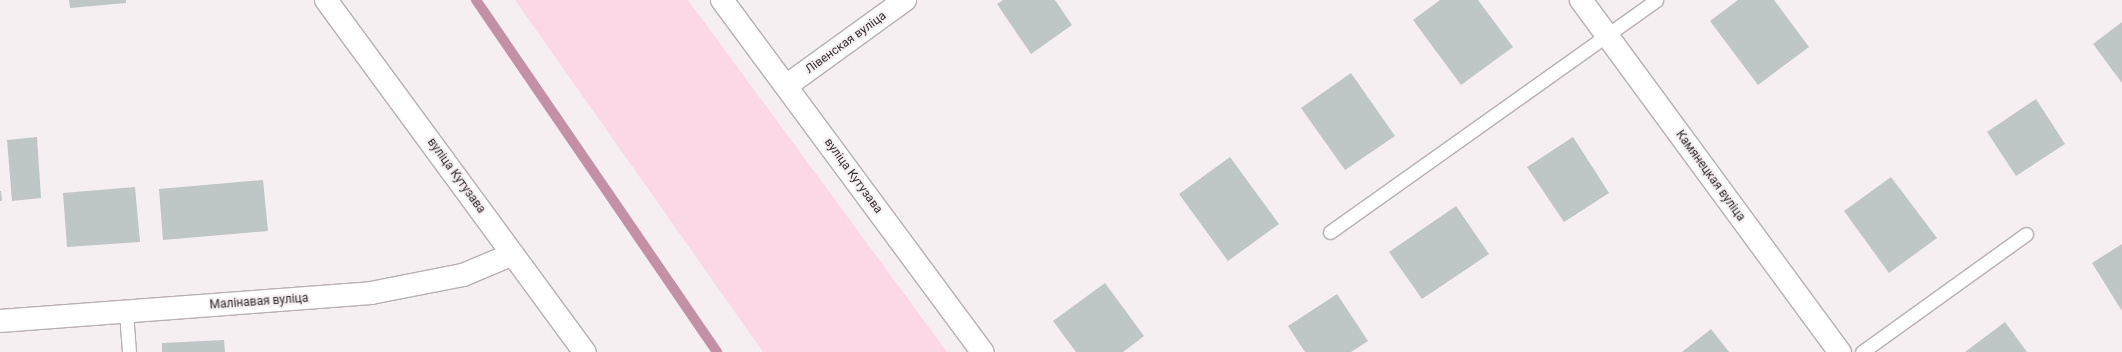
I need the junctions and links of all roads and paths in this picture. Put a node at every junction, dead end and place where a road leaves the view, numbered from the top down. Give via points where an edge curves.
1 (326, 0) edge
2 (722, 0) edge
3 (905, 0) edge
4 (1581, 0) edge
5 (1656, 0) edge
6 (1607, 36) junction
7 (786, 86) junction
8 (1330, 232) dead end
9 (2026, 234) dead end
10 (513, 254) junction
11 (126, 312) junction
12 (0, 321) edge
13 (129, 352) edge
14 (585, 352) edge
15 (982, 352) edge
16 (1840, 352) edge
17 (1862, 352) edge

1 - 10 street, вуліца Кутузава
2 - 7 street, вуліца Кутузава
3 - 7 street, Лівенская вуліца
4 - 6 street, Камянецкая вуліца
5 - 6 lane
6 - 8 lane
6 - 16 street, Камянецкая вуліца
7 - 15 street, вуліца Кутузава
9 - 17 lane
10 - 11 street, Малінавая вуліца via 463,275 371,293
10 - 14 street, вуліца Кутузава
11 - 12 street, Малінавая вуліца
11 - 13 lane

